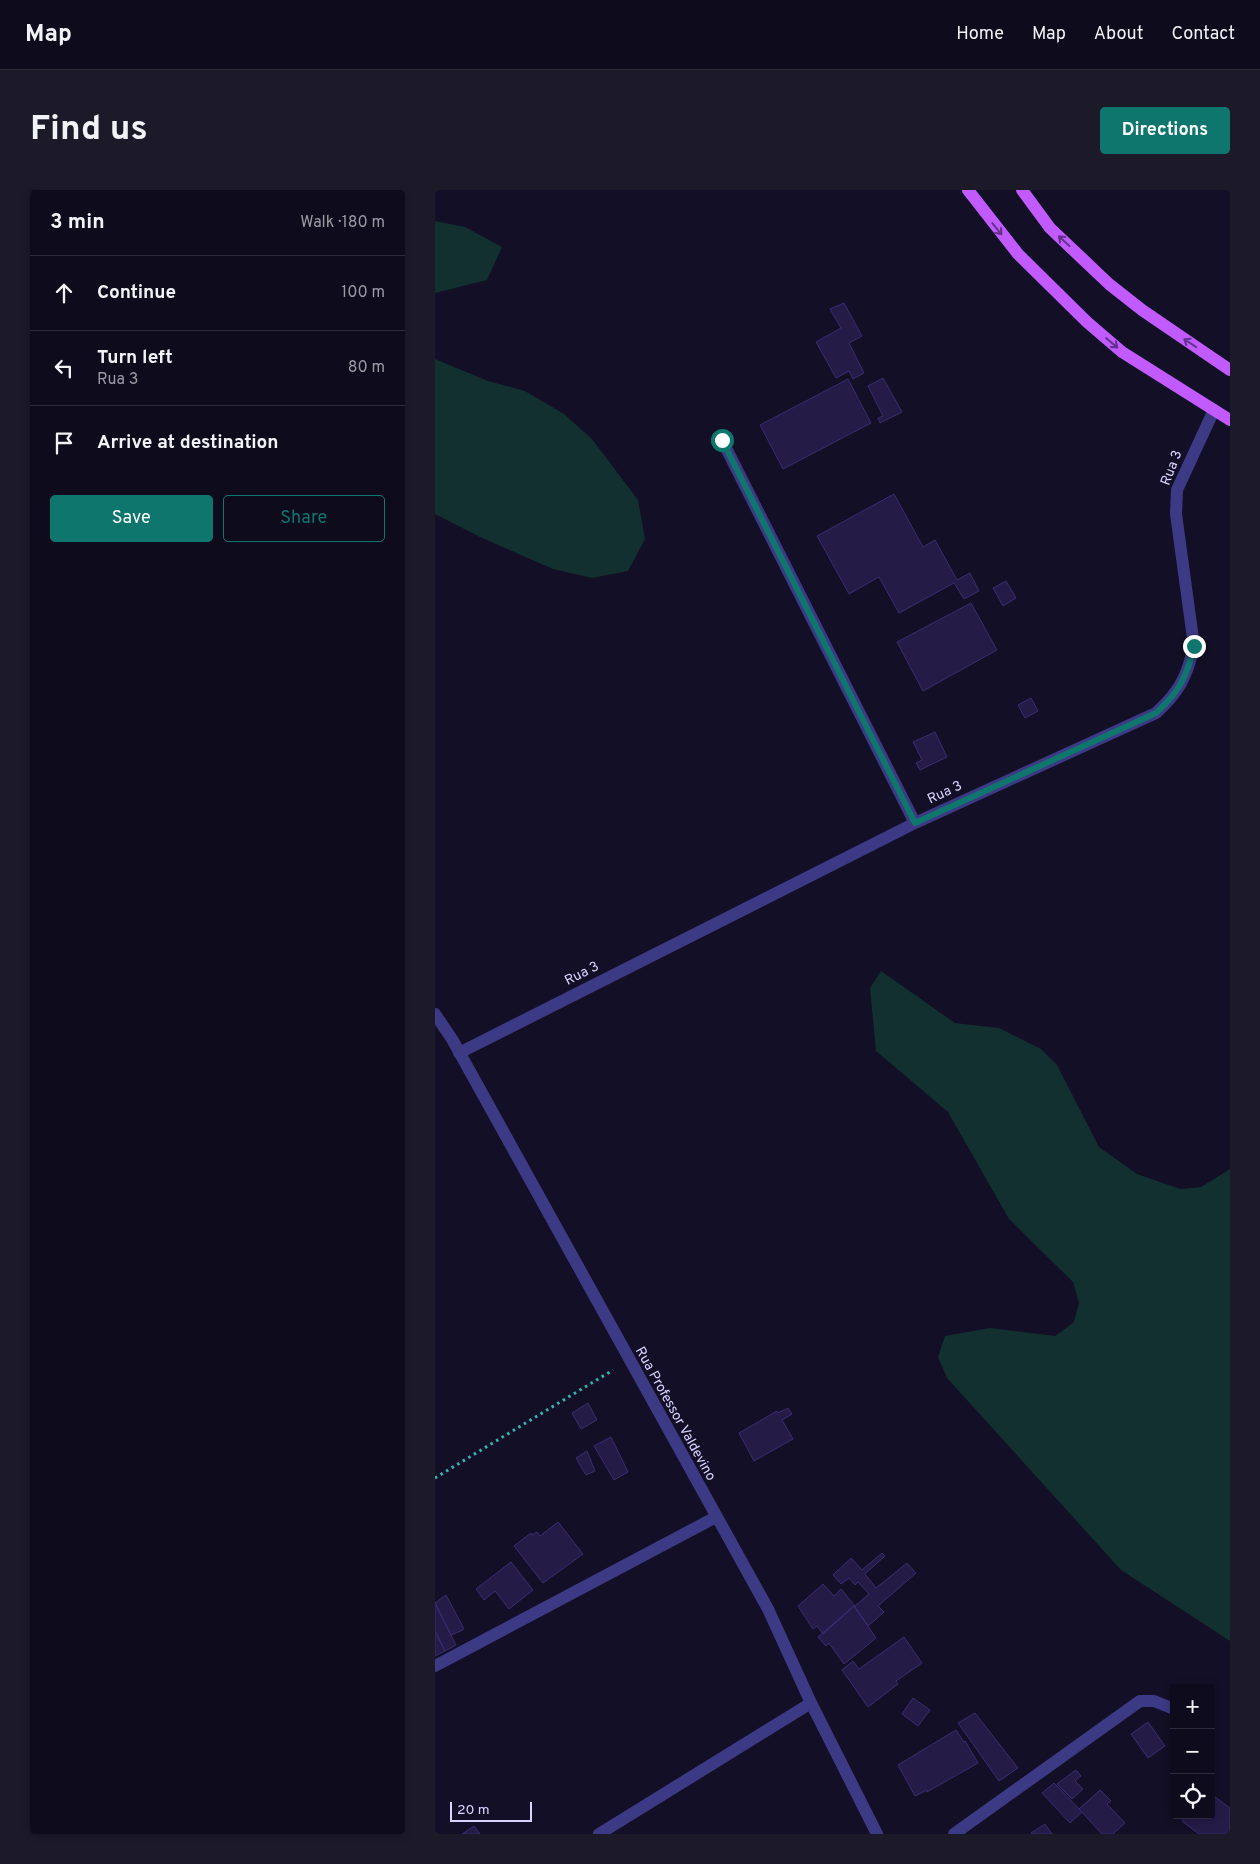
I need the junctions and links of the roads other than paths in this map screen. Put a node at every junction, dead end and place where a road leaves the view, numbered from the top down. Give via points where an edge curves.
1 (968, 190) edge
2 (1022, 190) edge
3 (1230, 370) edge
4 (1215, 410) junction
5 (1230, 420) edge
6 (722, 440) dead end
7 (915, 823) junction
8 (435, 1014) edge
9 (459, 1053) junction
10 (715, 1517) junction
11 (435, 1666) edge
12 (811, 1703) junction
13 (1170, 1707) edge
14 (599, 1834) edge
15 (877, 1834) edge
16 (954, 1834) edge

1 -> 4 main road via 1018,254 1087,322 1122,352
3 -> 2 main road via 1109,284 1051,228
4 - 5 main road
4 - 7 street, Rua 3 via 1177,490 1176,514 1194,646 1175,696 1156,713
6 - 7 street
7 - 9 street, Rua 3
8 - 9 street, Rua Professor Valdevino
9 - 10 street, Rua Professor Valdevino
10 - 11 street
10 - 12 street, Rua Professor Valdevino via 768,1609
12 - 14 street
12 - 15 street, Rua Professor Valdevino
13 - 16 street via 1154,1701 1140,1701

